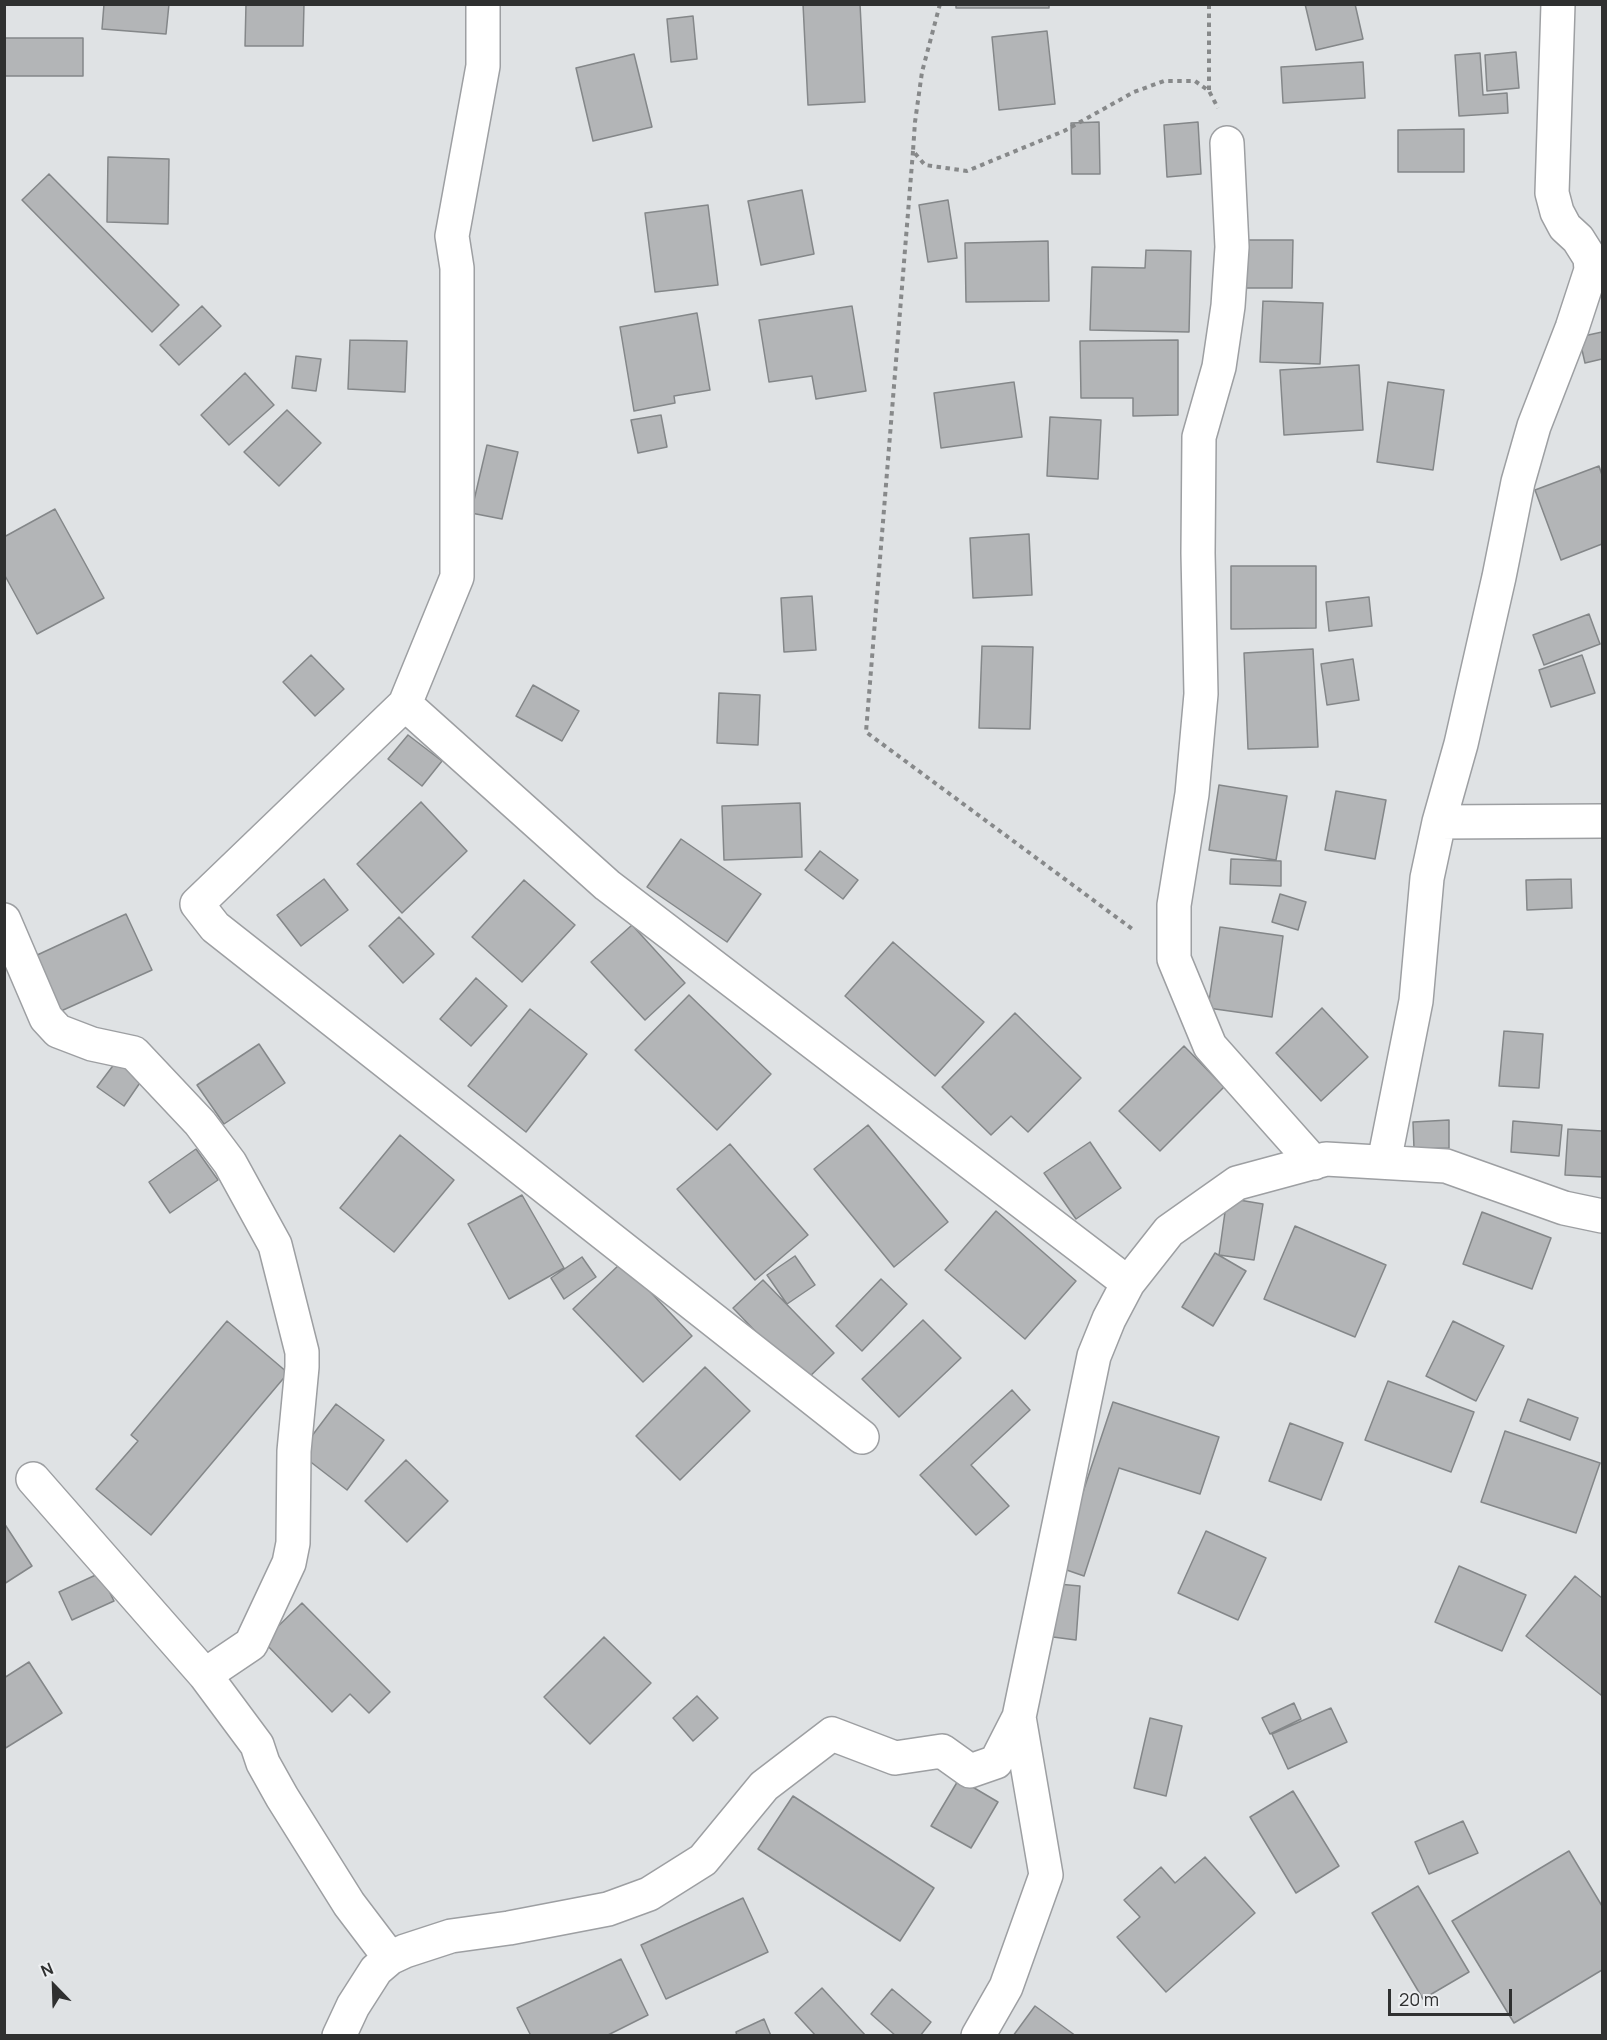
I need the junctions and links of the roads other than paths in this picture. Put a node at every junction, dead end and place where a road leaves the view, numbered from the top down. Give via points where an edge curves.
1 (483, 4) edge
2 (1558, 4) edge
3 (1227, 143) road end
4 (1596, 257) edge
5 (405, 704) junction
6 (1602, 821) edge
7 (1439, 822) junction
8 (4, 920) edge
9 (1314, 1162) junction
10 (1384, 1162) junction
11 (1602, 1216) edge
12 (1128, 1283) junction
13 (862, 1437) dead end
14 (33, 1479) dead end
15 (205, 1675) junction
16 (1019, 1717) junction
17 (390, 1958) junction
18 (339, 2036) edge
19 (978, 2036) edge

1 - 5 street via 483,66 452,236 457,268 457,577
2 - 4 street via 1552,193 1565,227
3 - 9 street via 1232,247 1219,367 1198,437 1201,694 1192,794 1174,904 1174,959 1210,1046
4 - 7 street via 1534,426 1518,482 1461,744
5 - 12 street via 607,885
5 - 13 street via 197,904 215,927
6 - 7 street
7 - 10 street via 1427,878 1416,1001
8 - 15 street via 46,1018 58,1030 92,1044 134,1053 200,1123 230,1163 275,1245 302,1352 294,1451 293,1543 289,1563 251,1644
9 - 10 street
9 - 12 street via 1237,1183 1169,1231
10 - 11 street via 1446,1166 1564,1208
12 - 16 street via 1094,1356
14 - 15 street
15 - 17 street via 257,1745 282,1797 349,1904
16 - 17 street via 996,1762 970,1771 942,1751 894,1758 832,1734 764,1786 703,1860 649,1894 608,1909 451,1936
16 - 19 street via 1046,1875 1006,1987
17 - 18 street via 376,1970

